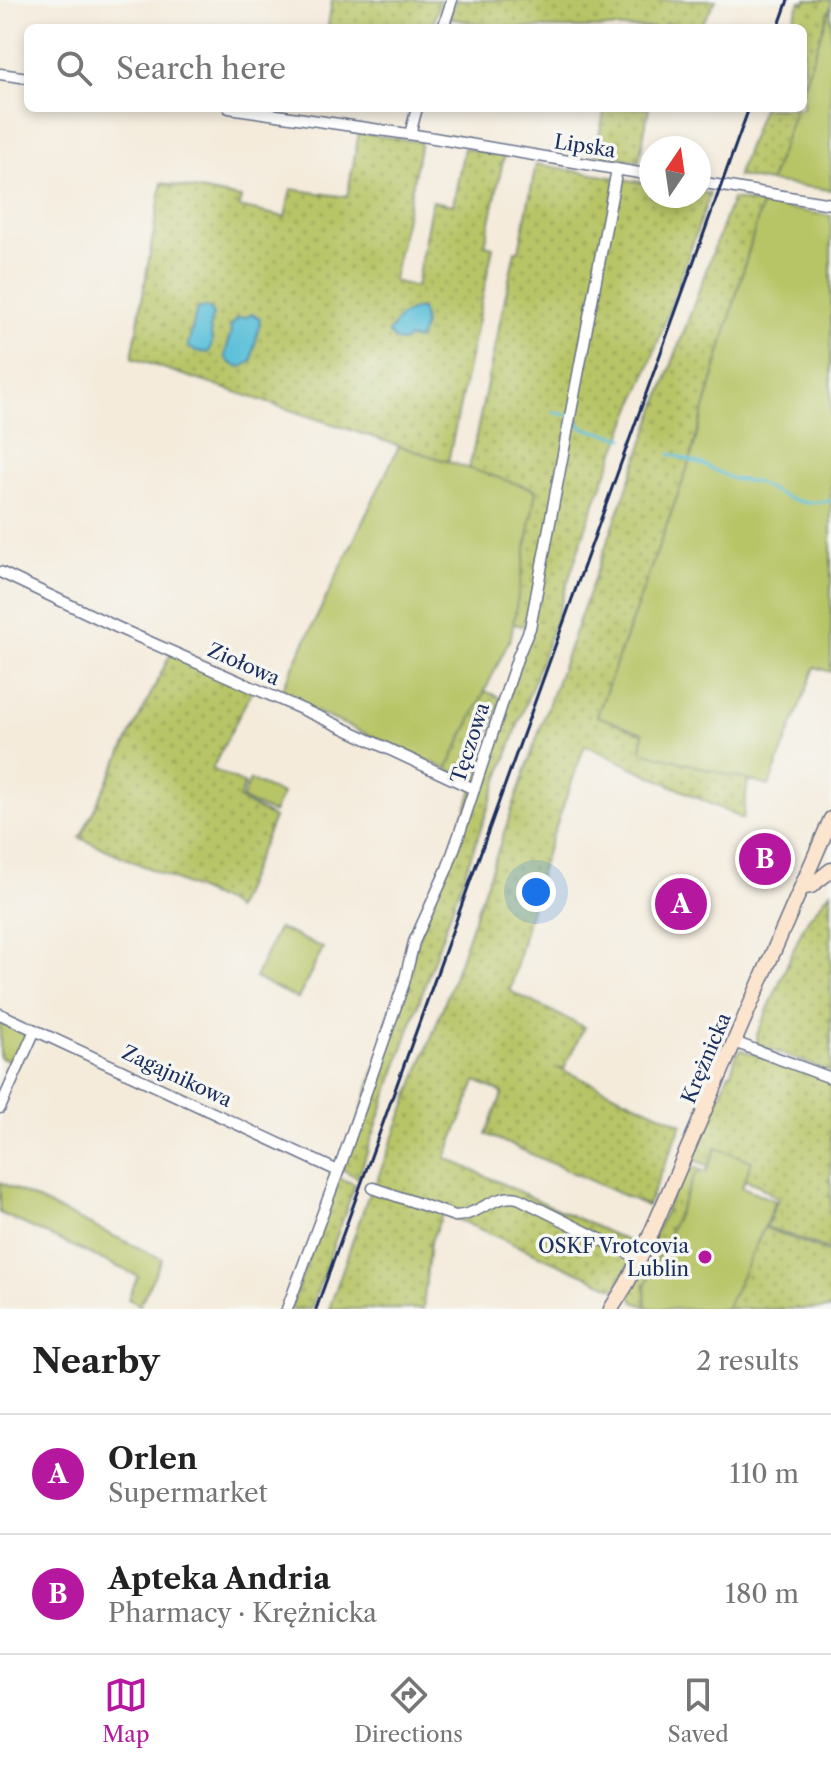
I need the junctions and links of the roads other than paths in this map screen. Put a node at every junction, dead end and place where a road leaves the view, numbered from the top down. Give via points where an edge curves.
1 (452, 0) edge
2 (444, 24) edge
3 (0, 74) edge
4 (24, 77) edge
5 (257, 112) edge
6 (416, 112) edge
7 (410, 134) junction
8 (617, 169) junction
9 (639, 173) edge
10 (711, 184) edge
11 (831, 204) edge
12 (0, 572) edge
13 (474, 789) junction
14 (831, 819) edge
15 (831, 870) edge
16 (801, 888) junction
17 (0, 1014) edge
18 (35, 1030) junction
19 (734, 1042) junction
20 (831, 1078) edge
21 (0, 1108) edge
22 (338, 1171) junction
23 (373, 1188) dead end
24 (640, 1259) junction
25 (287, 1309) edge
26 (611, 1309) edge

1 - 2 street
3 - 4 street
5 - 7 street, Lipska
6 - 7 street
7 - 8 street, Lipska
8 - 9 street, Lipska
8 - 13 street, Tęczowa via 530,628
10 - 11 street
12 - 13 street, Ziołowa
13 - 22 street, Tęczowa via 447,869 414,942
14 - 16 street, Krężnicka
15 - 16 street
16 - 19 street, Krężnicka
17 - 18 street, Zagajnikowa
18 - 21 street
18 - 22 street, Zagajnikowa
19 - 20 street
19 - 24 street, Krężnicka
22 - 25 street, Tęczowa
23 - 24 street via 455,1216 508,1196 518,1198
24 - 26 street, Krężnicka

